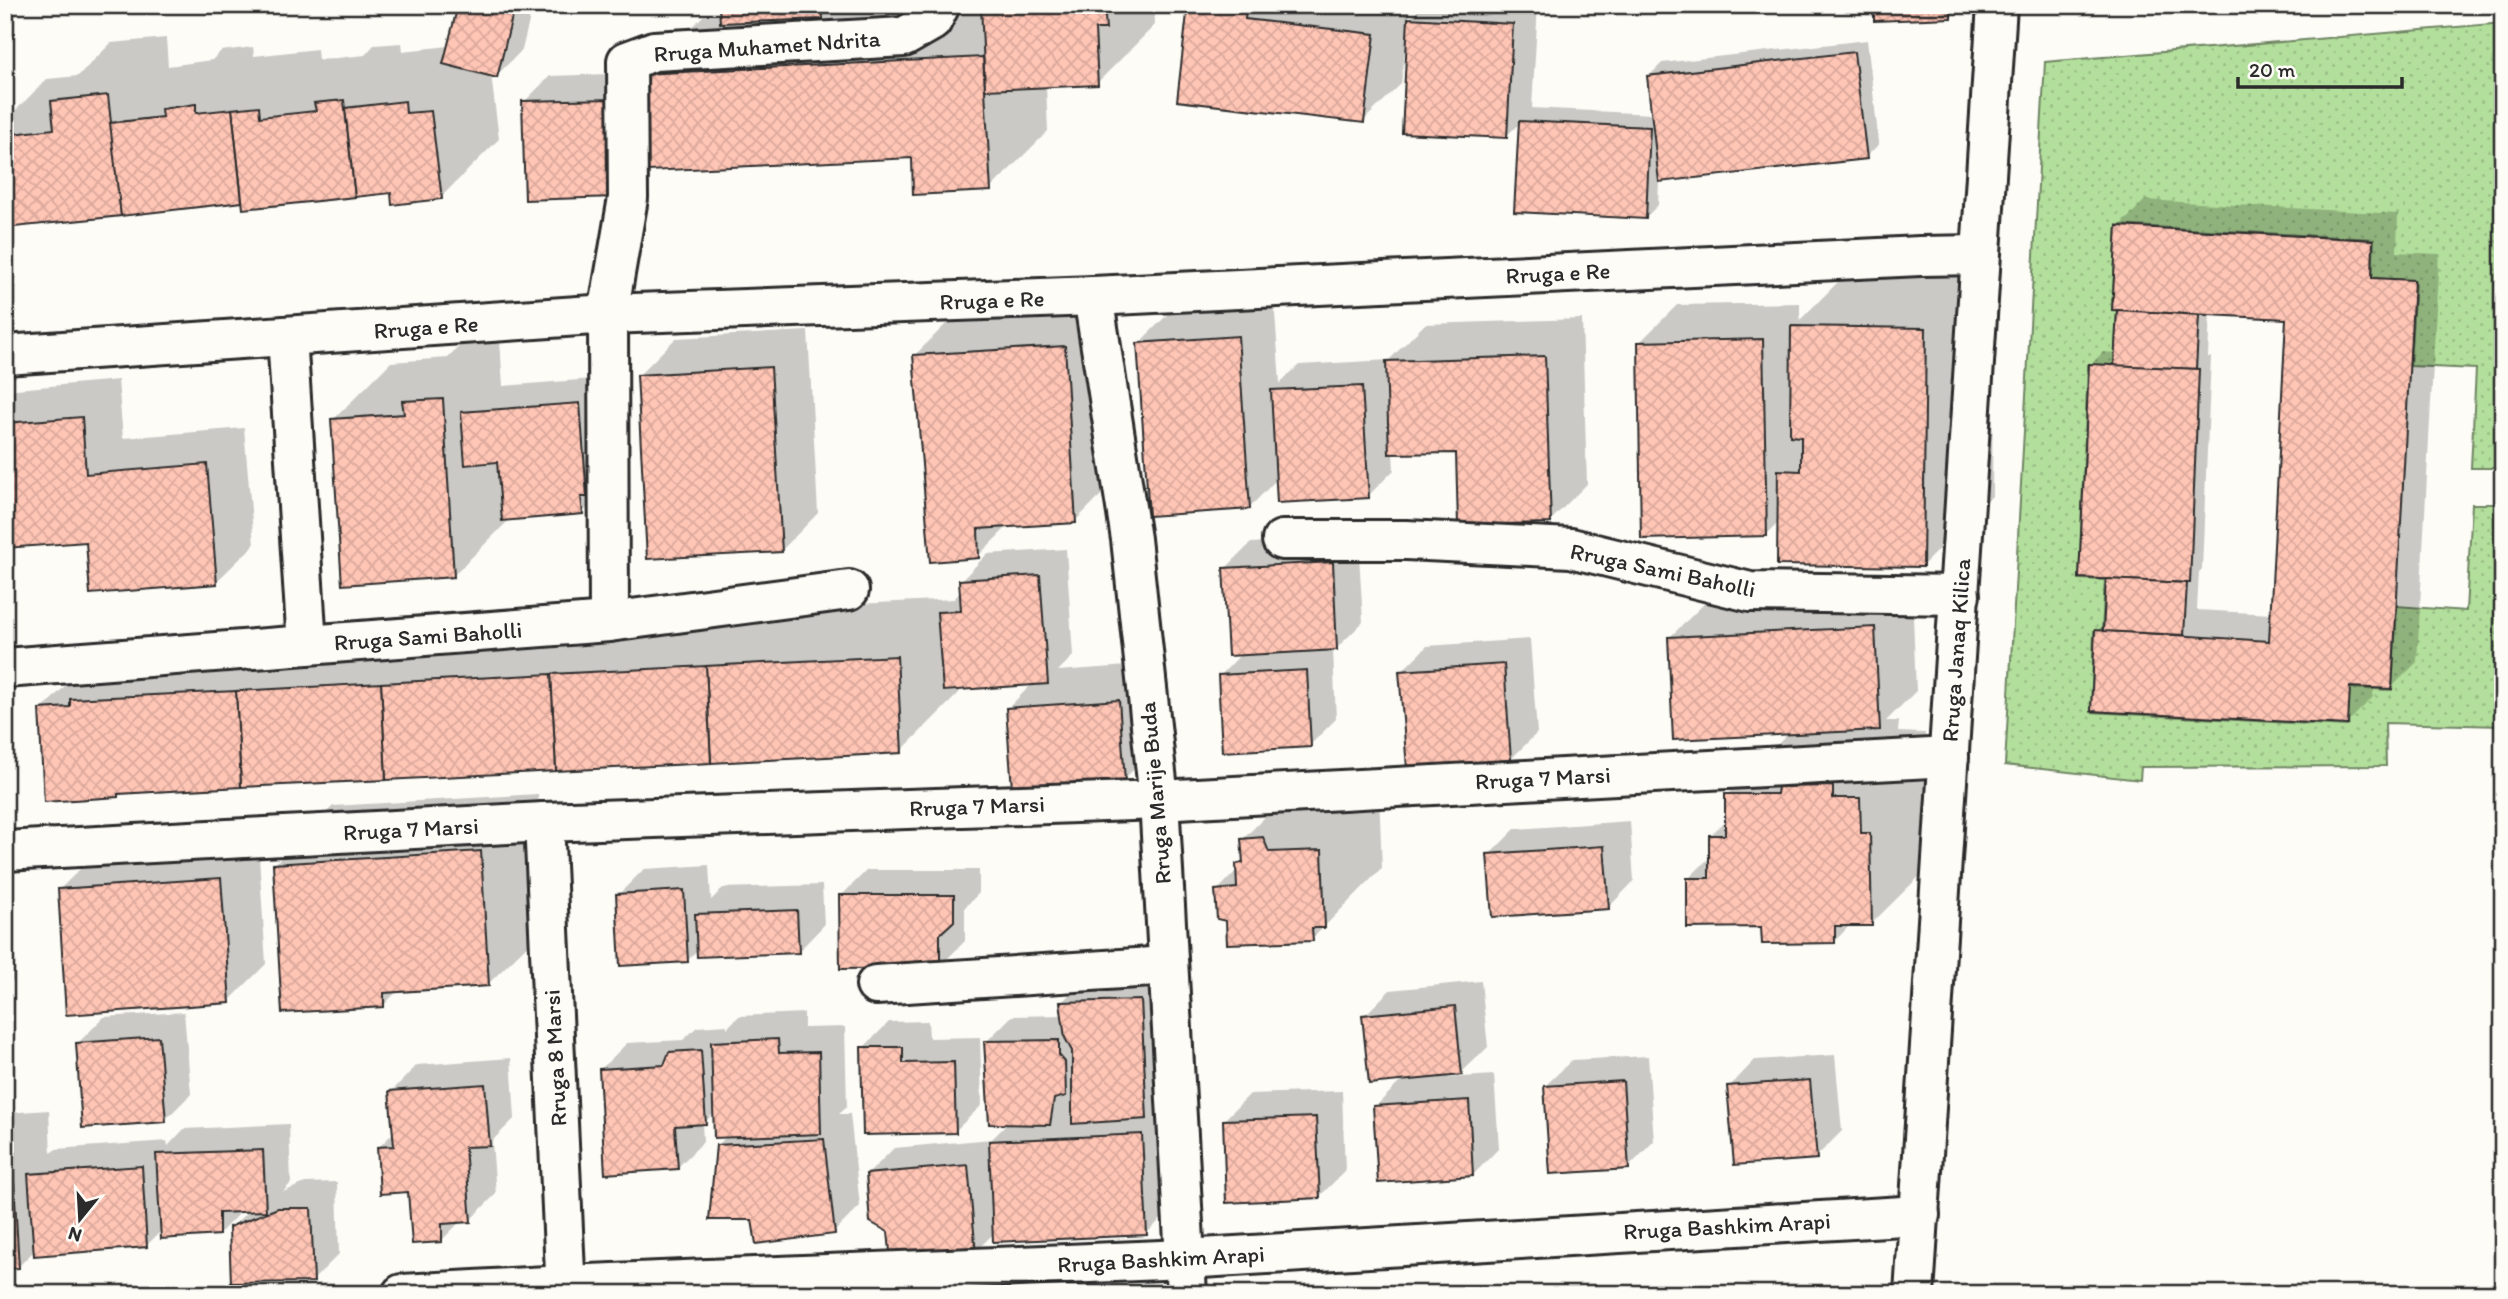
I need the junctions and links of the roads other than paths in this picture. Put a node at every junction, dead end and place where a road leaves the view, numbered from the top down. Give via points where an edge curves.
1 (940, 5) edge
2 (1997, 5) edge
3 (1979, 255) junction
4 (1093, 296) junction
5 (608, 314) junction
6 (287, 336) junction
7 (5, 355) edge
8 (1282, 540) dead end
9 (849, 590) dead end
10 (1960, 595) junction
11 (609, 622) junction
12 (307, 645) junction
13 (5, 668) edge
14 (1949, 757) junction
15 (1159, 800) junction
16 (544, 822) junction
17 (5, 850) edge
18 (1167, 966) junction
19 (876, 985) dead end
20 (1920, 1215) junction
21 (1186, 1276) edge
22 (566, 1289) edge
23 (402, 1294) edge
24 (1914, 1294) edge

1 - 5 street, Rruga Muhamet Ndrita via 932,21 904,37 654,51 627,61 628,198
2 - 3 street, Rruga Janaq Kilica
3 - 4 street, Rruga e Re
3 - 10 street, Rruga Janaq Kilica
4 - 5 street, Rruga e Re
4 - 15 street, Rruga Marije Buda via 1131,539
5 - 6 street, Rruga e Re
5 - 11 street
6 - 7 street, Rruga e Re
6 - 12 street
8 - 10 street, Rruga Sami Baholli via 1571,548 1750,592
9 - 11 street, Rruga Sami Baholli
10 - 14 street, Rruga Janaq Kilica
11 - 12 street, Rruga Sami Baholli
12 - 13 street, Rruga Sami Baholli
14 - 15 street, Rruga 7 Marsi
14 - 20 street, Rruga Janaq Kilica
15 - 16 street, Rruga 7 Marsi
15 - 18 street, Rruga Marije Buda
16 - 17 street, Rruga 7 Marsi
16 - 22 street, Rruga 8 Marsi
18 - 19 street
18 - 21 street, Rruga Marije Buda
20 - 21 street, Rruga Bashkim Arapi
20 - 24 street, Rruga Janaq Kilica
21 - 22 street, Rruga Bashkim Arapi
22 - 23 street, Rruga Bashkim Arapi

